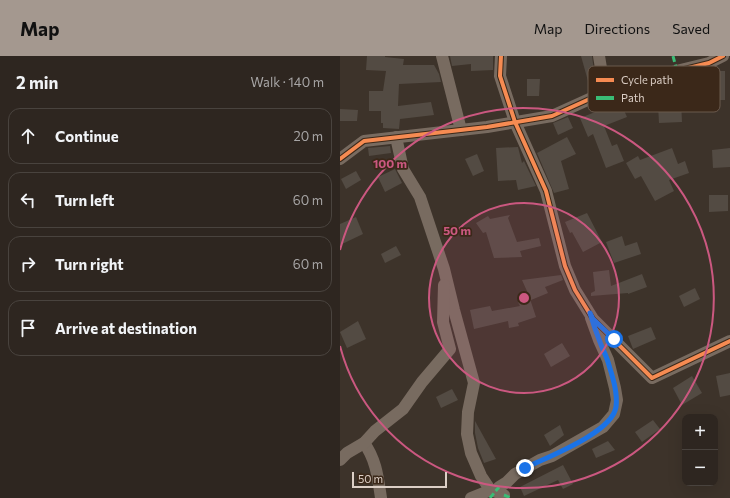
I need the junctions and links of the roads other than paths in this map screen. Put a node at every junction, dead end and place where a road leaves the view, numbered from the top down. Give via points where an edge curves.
1 (442, 56) edge
2 (501, 56) edge
3 (599, 56) edge
4 (723, 56) edge
5 (601, 66) edge
6 (697, 66) edge
7 (588, 100) edge
8 (515, 122) junction
9 (461, 130) junction
10 (396, 137) junction
11 (340, 159) edge
12 (444, 269) junction
13 (590, 313) junction
14 (730, 341) edge
15 (364, 443) junction
16 (340, 460) edge
17 (498, 491) junction
18 (381, 498) edge
19 (471, 498) edge

1 - 9 street
2 - 8 street via 500,76
3 - 5 street
4 - 6 street
7 - 8 street via 552,116
8 - 9 street
8 - 13 street via 546,191 565,266 575,290
9 - 10 street
10 - 11 street via 364,141
10 - 12 street via 404,169 420,197
12 - 15 street via 443,322 450,349 403,409
12 - 17 street via 474,383 468,412 467,434 471,453 481,476
13 - 14 street via 652,378
13 - 17 street via 608,360 615,388 614,414 603,427 515,474
15 - 16 street
15 - 18 street via 378,472
17 - 19 street

